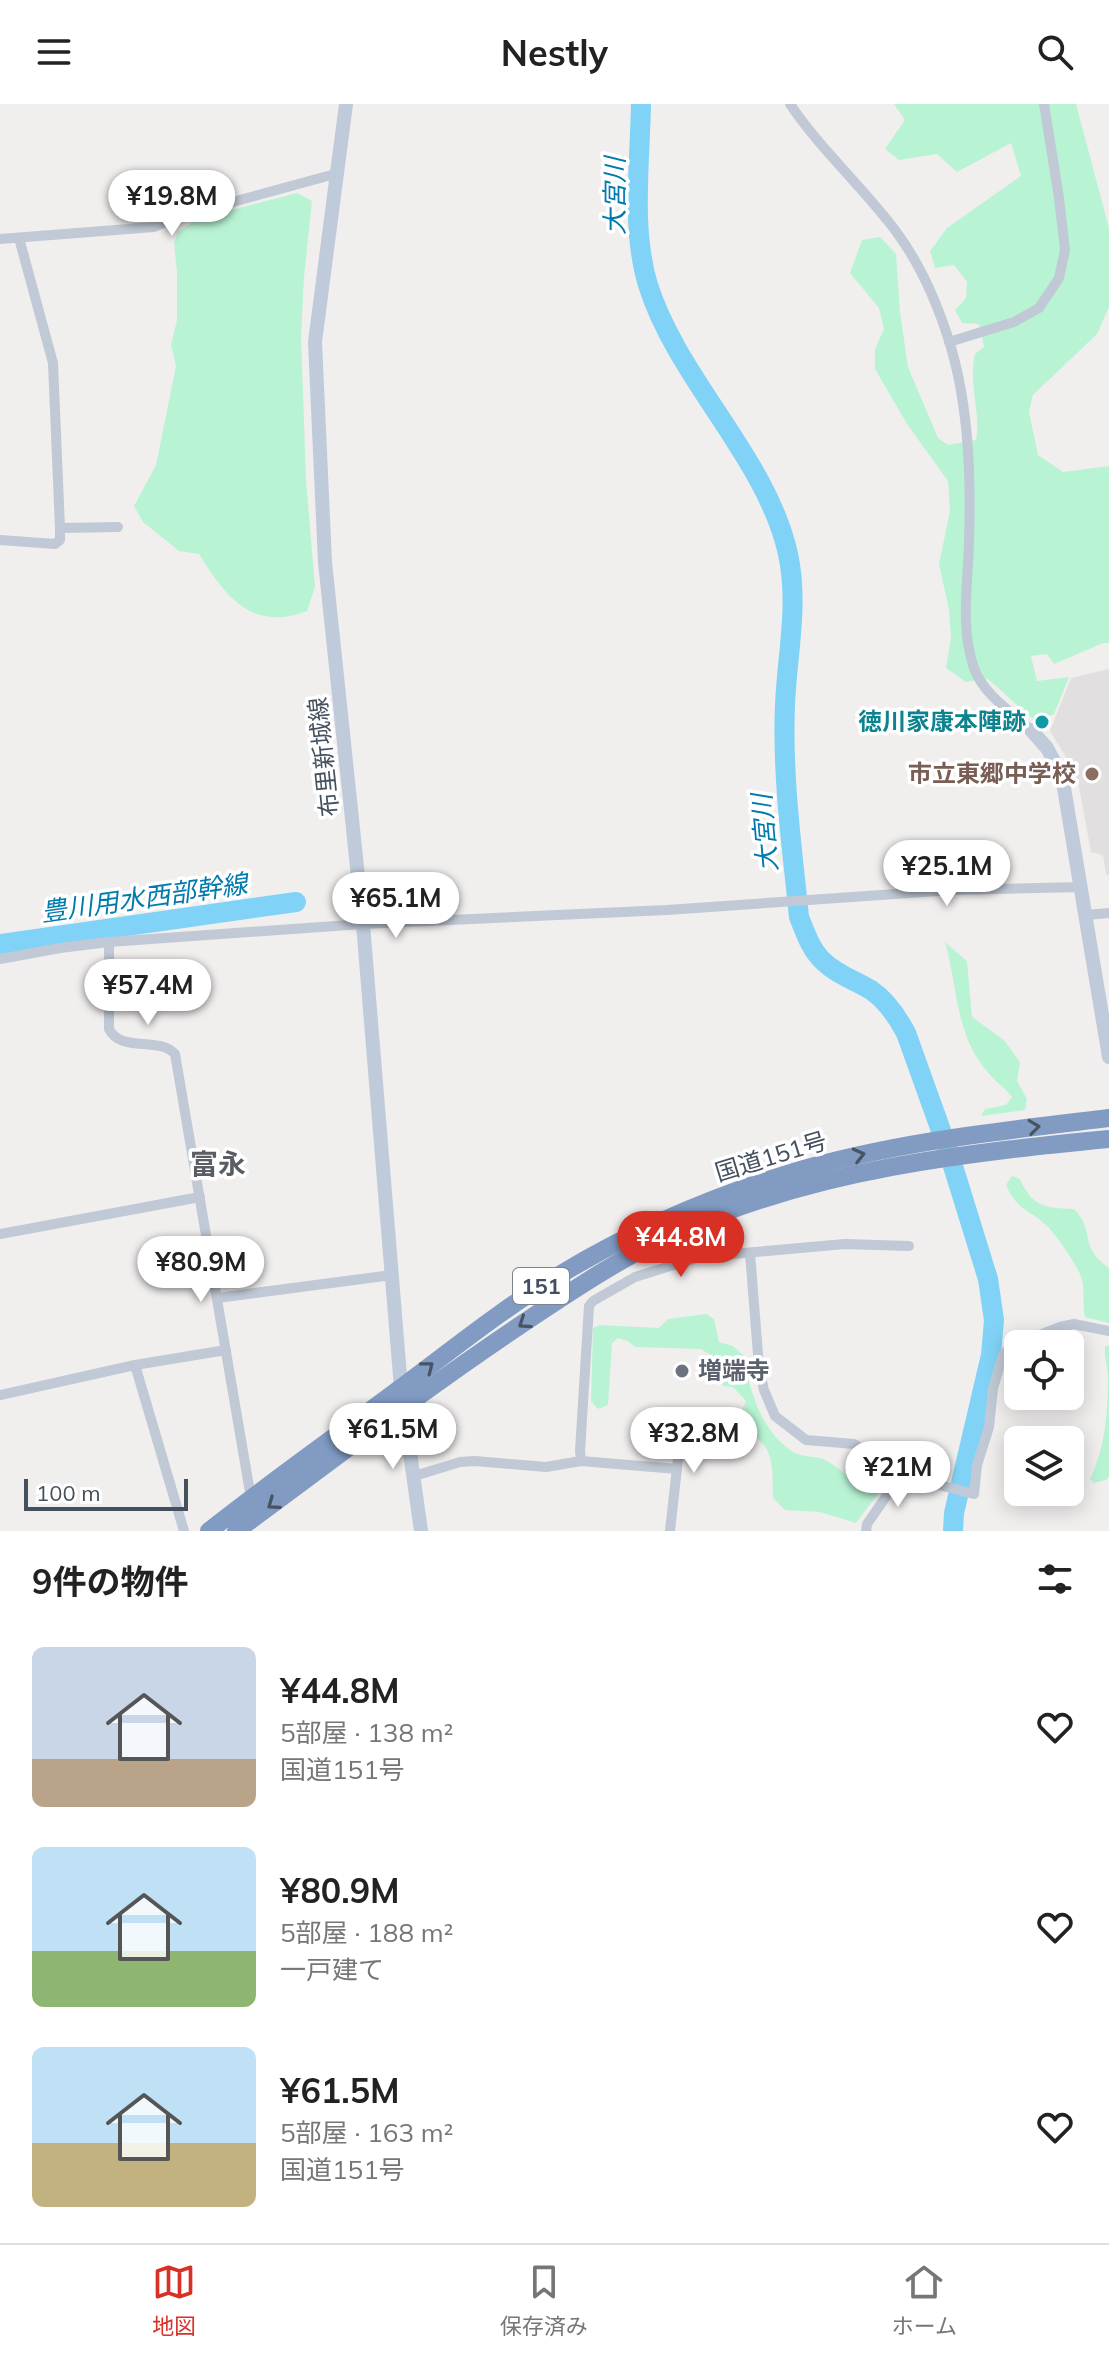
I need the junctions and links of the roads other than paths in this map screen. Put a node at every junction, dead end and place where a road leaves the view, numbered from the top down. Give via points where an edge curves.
1 (346, 104) edge
2 (790, 104) edge
3 (1044, 104) edge
4 (335, 174) junction
5 (19, 238) junction
6 (0, 239) edge
7 (949, 342) junction
8 (118, 527) dead end
9 (60, 528) junction
10 (0, 540) edge
11 (1031, 730) joint
12 (1082, 887) junction
13 (1109, 913) edge
14 (1086, 915) junction
15 (363, 924) junction
16 (109, 942) junction
17 (0, 959) edge
18 (1109, 1057) edge
19 (1109, 1118) edge
20 (1109, 1139) edge
21 (927, 1150) junction
22 (200, 1197) junction
23 (0, 1234) edge
24 (909, 1246) dead end
25 (750, 1253) junction
26 (392, 1275) junction
27 (217, 1298) junction
28 (1109, 1331) edge
29 (226, 1350) junction
30 (135, 1365) junction
31 (401, 1388) junction
32 (0, 1395) edge
33 (403, 1407) junction
34 (683, 1414) dead end
35 (581, 1461) junction
36 (677, 1469) junction
37 (413, 1474) junction
38 (901, 1475) junction
39 (251, 1498) junction
40 (184, 1531) edge
41 (209, 1531) edge
42 (236, 1531) edge
43 (421, 1531) edge
44 (670, 1531) edge
45 (866, 1531) edge

1 - 4 main road, 布里新城線
2 - 7 street via 895,230
3 - 7 street via 1065,250 1059,278 1039,308 1014,322
4 - 5 street via 154,227
4 - 15 main road, 布里新城線 via 315,342 325,562
5 - 6 street
5 - 9 street via 53,363
7 - 11 street via 965,421 970,496 969,650 985,687
8 - 9 street
9 - 10 street via 55,544
11 - 12 main road via 1062,776
12 - 14 main road
12 - 15 street
13 - 14 street
14 - 18 main road
15 - 16 street
15 - 26 main road, 布里新城線
16 - 17 street
16 - 22 street via 109,1029 119,1040 166,1047 175,1054
21 -> 19 highway, 国道151号 / 151 via 958,1136
20 - 21 highway, 国道151号 / 151 via 965,1156
31 -> 21 highway, 国道151号 / 151 via 560,1274 636,1234 787,1174
21 -> 33 highway, 国道151号 / 151 via 686,1228 609,1267
22 - 23 street
22 - 27 street
24 - 25 street via 845,1244
25 - 35 street via 682,1260 635,1277 593,1301
25 - 38 street via 759,1367 775,1416 806,1440 854,1444
26 - 27 street
26 - 31 main road, 布里新城線
27 - 29 street
28 - 38 street via 1074,1324 1060,1327 1011,1346 1003,1355 974,1494
29 - 30 street
29 - 39 street
30 - 32 street
30 - 40 street
31 - 33 main road, 布里新城線
31 - 39 highway, 国道151号 / 151
33 - 37 main road, 布里新城線
33 -> 42 highway, 国道151号 / 151
34 - 36 street
35 - 36 street
35 - 37 street via 546,1467 460,1462
36 - 44 street
37 - 43 main road, 布里新城線
38 - 45 street
39 - 41 highway, 国道151号 / 151

